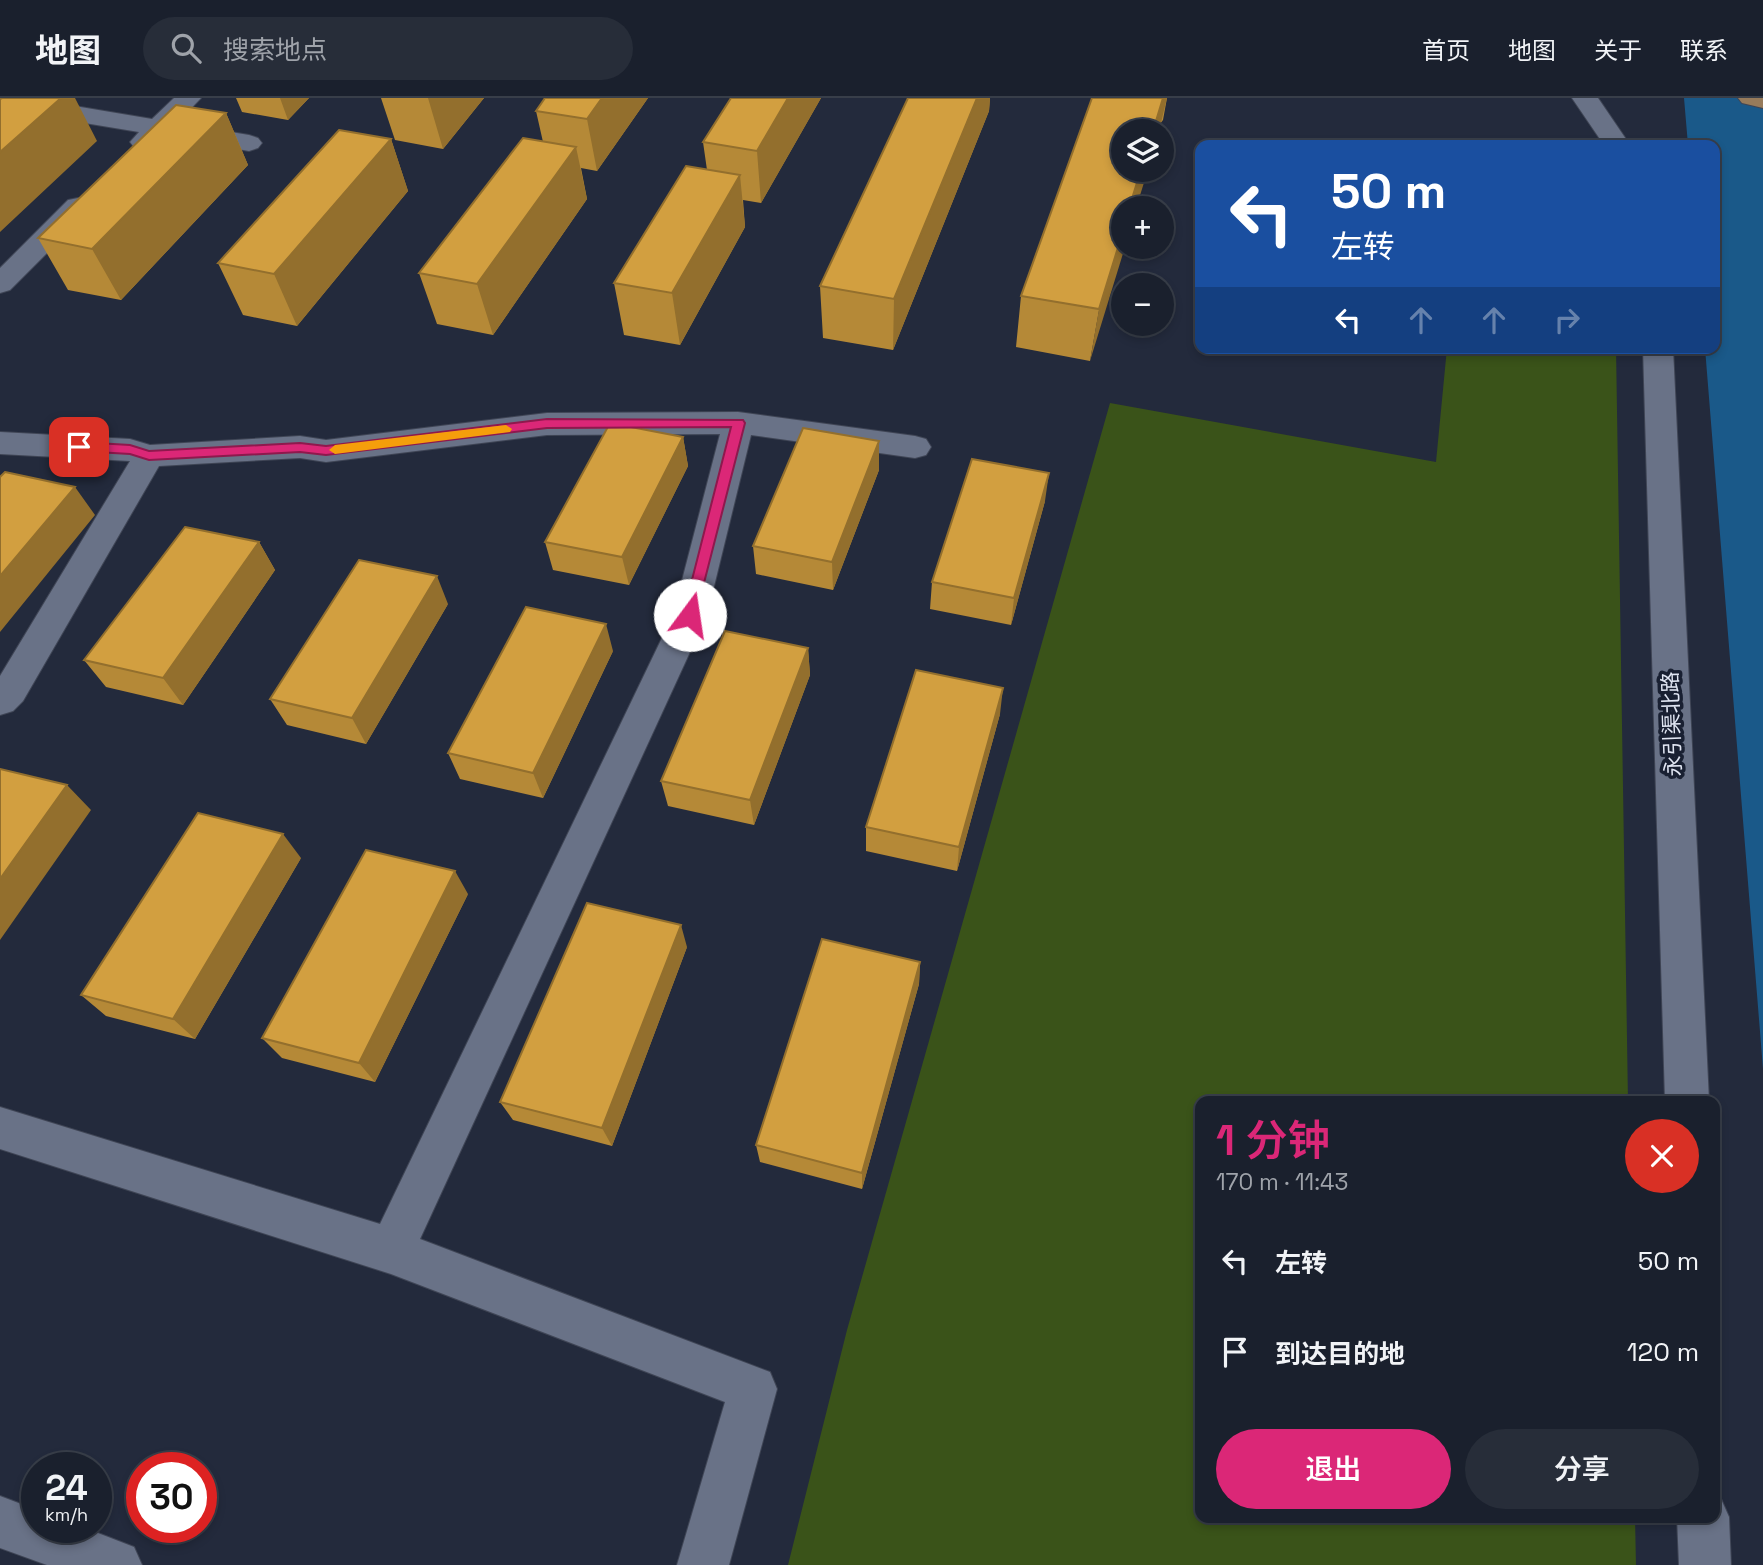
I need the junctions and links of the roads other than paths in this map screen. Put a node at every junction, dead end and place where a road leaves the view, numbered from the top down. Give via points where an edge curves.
1 (188, 98) edge
2 (1586, 98) edge
3 (1751, 98) edge
4 (1763, 100) edge
5 (8, 104) edge
6 (157, 127) junction
7 (1615, 140) edge
8 (249, 143) dead end
9 (128, 156) edge
10 (98, 186) edge
11 (0, 284) edge
12 (1658, 354) edge
13 (738, 423) junction
14 (0, 443) edge
15 (915, 447) dead end
16 (149, 456) junction
17 (0, 701) edge
18 (1687, 1096) edge
19 (0, 1128) edge
20 (391, 1251) junction
21 (0, 1522) edge
22 (1703, 1523) edge
23 (116, 1565) edge
24 (703, 1565) edge
25 (1705, 1565) edge

1 - 6 street
2 - 7 street
3 - 4 main road
5 - 6 street
6 - 8 street
6 - 9 street
10 - 11 street
12 - 18 street, 永引渠北路
13 - 15 street
13 - 16 street via 547,424 326,451 300,447
13 - 20 street via 690,615
14 - 16 street via 130,450
16 - 17 street
19 - 20 street
20 - 24 street via 752,1389
21 - 23 street
22 - 25 street

